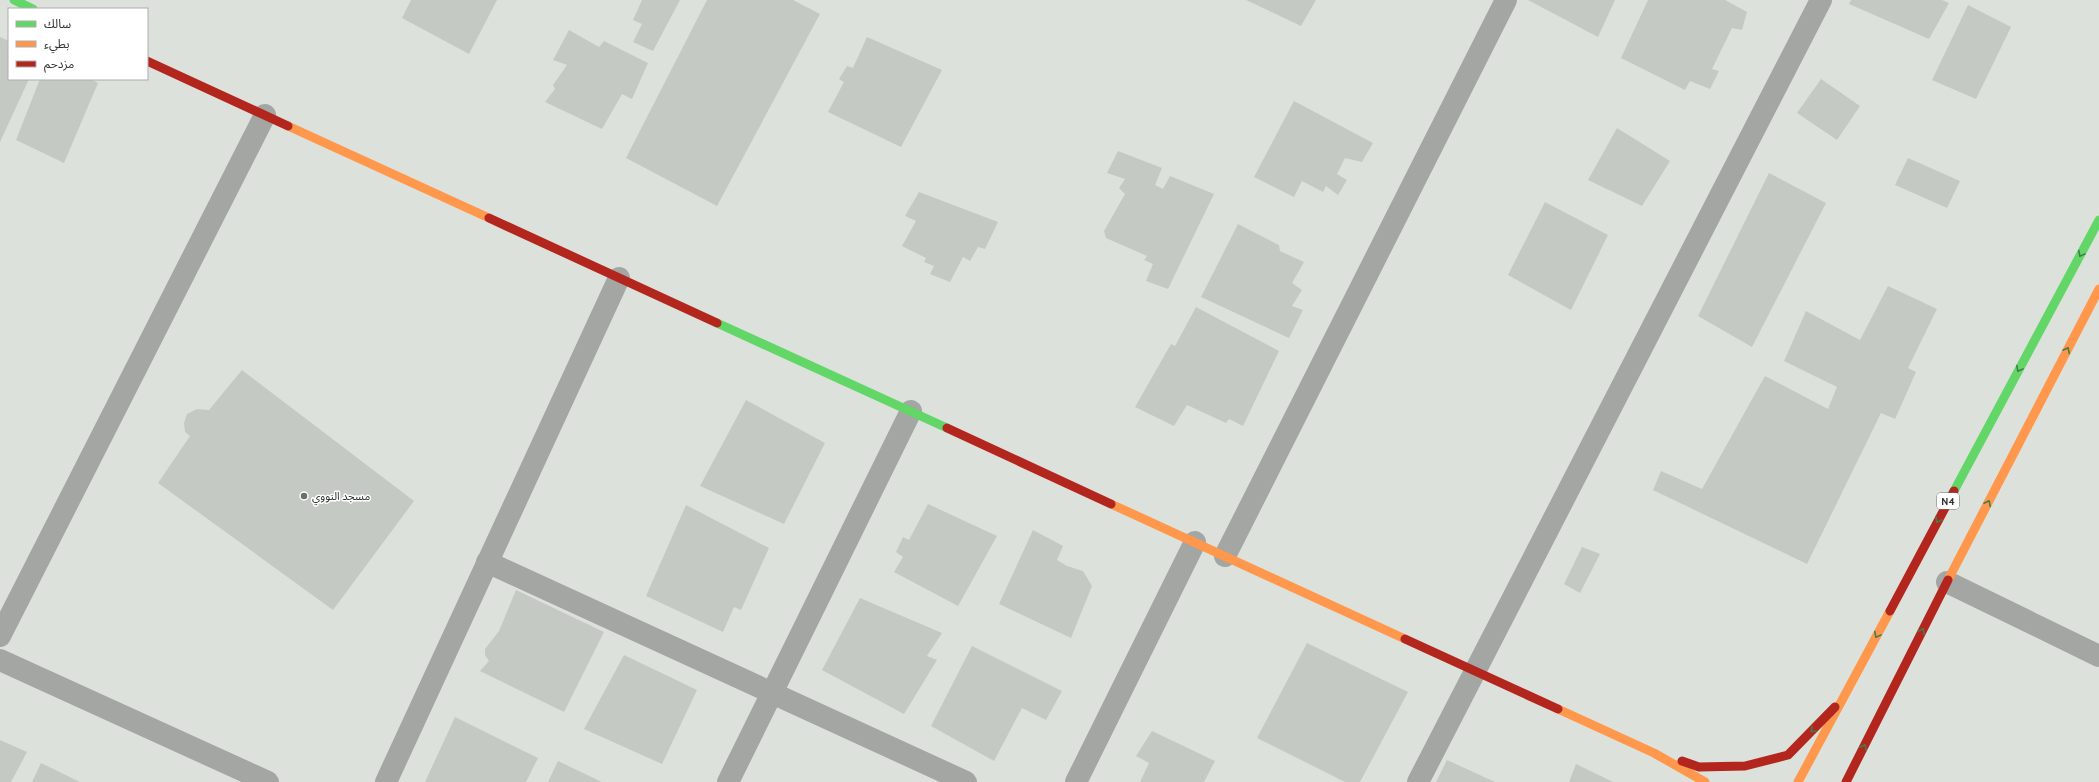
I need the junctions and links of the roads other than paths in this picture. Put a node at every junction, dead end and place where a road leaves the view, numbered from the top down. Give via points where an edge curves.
1 (14, 0) edge
2 (1506, 0) edge
3 (1821, 0) edge
4 (32, 8) edge
5 (148, 61) edge
6 (265, 115) junction
7 (2099, 220) edge
8 (619, 278) junction
9 (2099, 289) edge
10 (911, 411) junction
11 (1195, 542) junction
12 (1225, 556) junction
13 (487, 562) junction
14 (1947, 582) junction
15 (0, 636) edge
16 (2099, 656) edge
17 (0, 660) edge
18 (1476, 671) junction
19 (772, 693) junction
20 (1841, 702) junction
21 (1654, 753) junction
22 (268, 782) edge
23 (386, 782) edge
24 (728, 782) edge
25 (966, 782) edge
26 (1076, 782) edge
27 (1418, 782) edge
28 (1705, 782) edge
29 (1798, 782) edge
30 (1846, 782) edge

1 - 4 main road
2 - 12 street
3 - 18 street
5 - 6 main road
6 - 8 main road
6 - 15 street
7 -> 20 main road, N4
8 - 10 main road
8 - 13 street
14 -> 9 main road
10 - 11 main road
10 - 19 street
11 - 12 main road
11 - 26 street
12 - 18 main road
13 - 19 street
13 - 23 street
14 - 16 street
30 -> 14 main road
17 - 22 street
18 - 21 main road
18 - 27 street
19 - 24 street
19 - 25 street
20 -> 21 main road via 1788,755 1745,766 1699,767
20 - 29 main road, N4
21 - 28 main road

